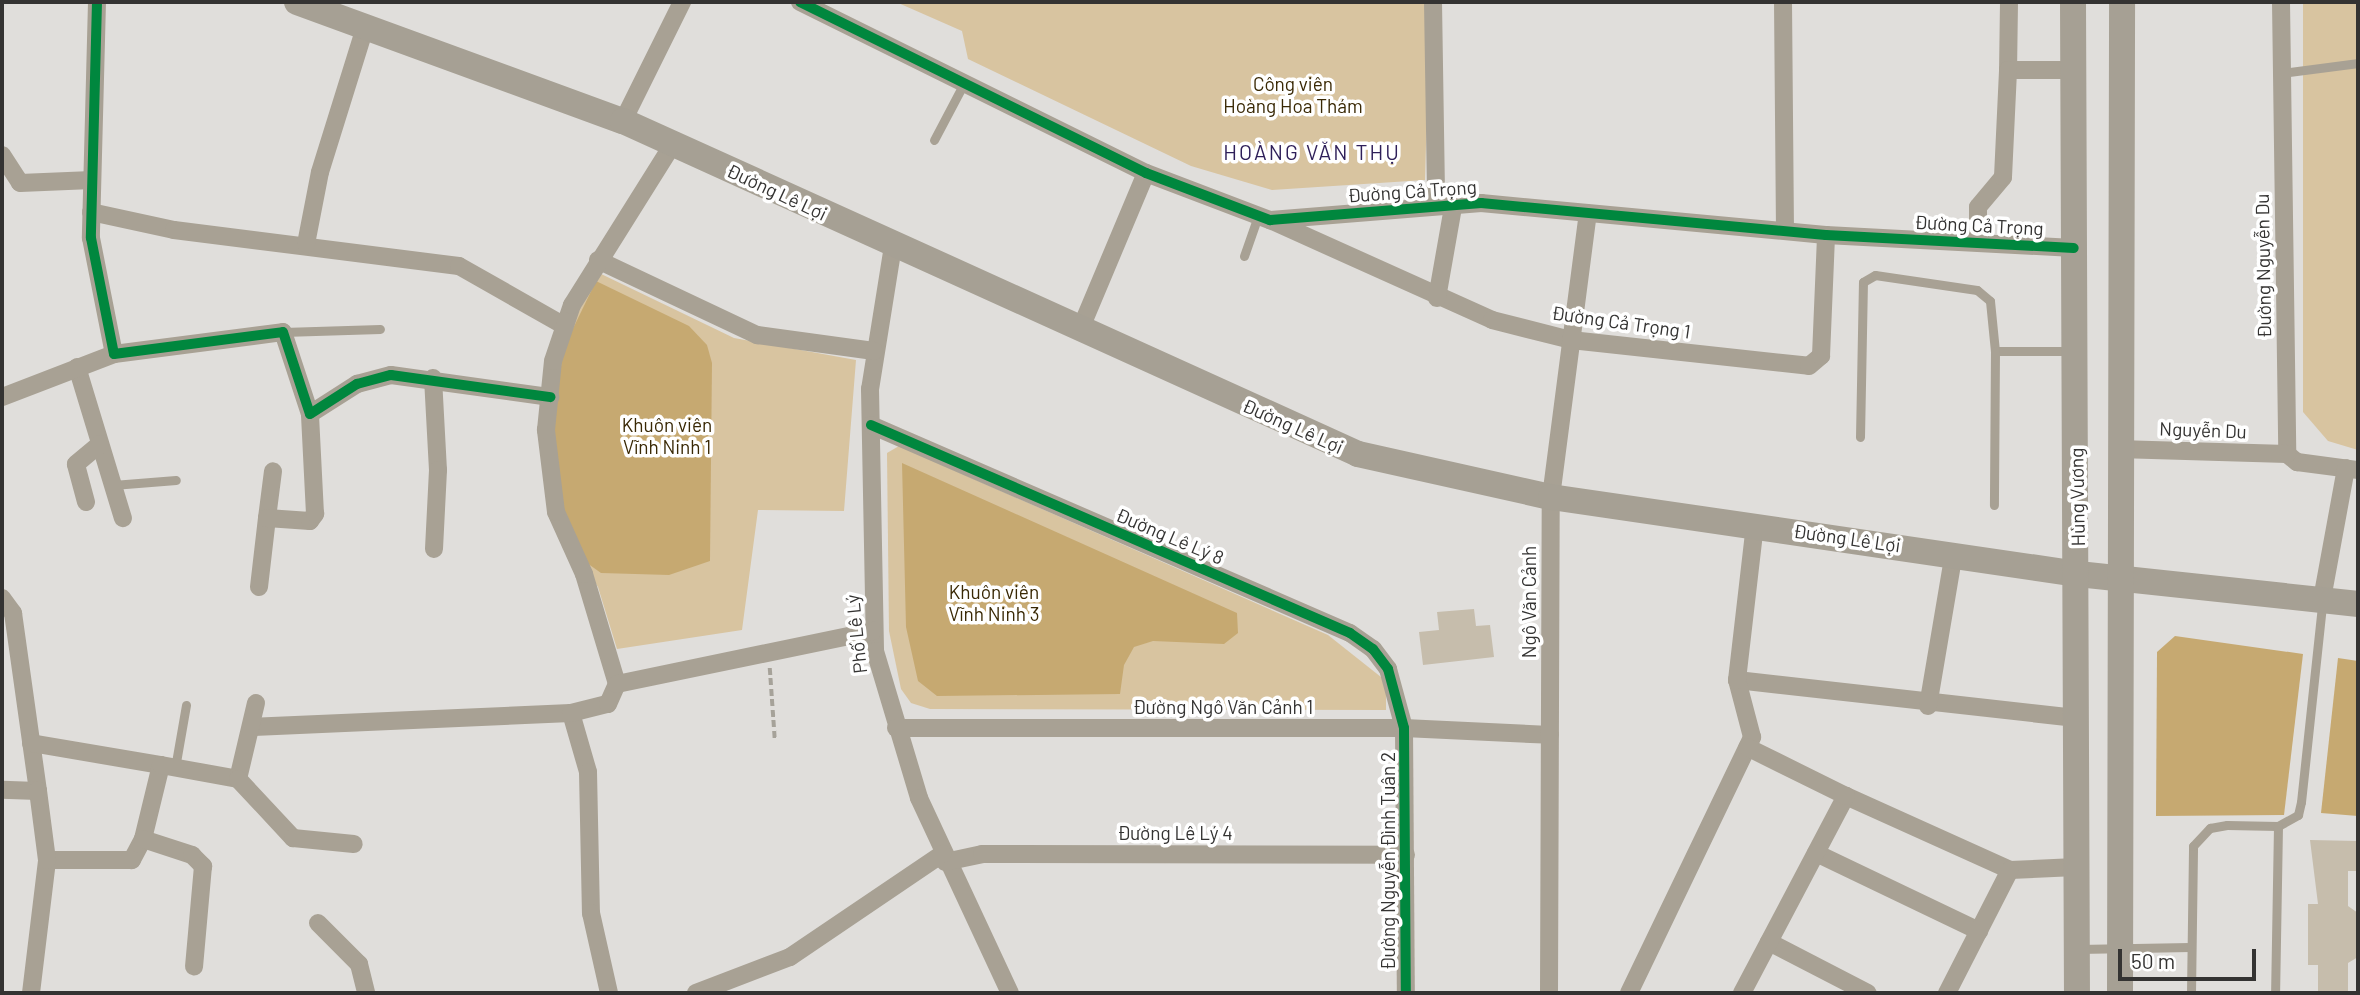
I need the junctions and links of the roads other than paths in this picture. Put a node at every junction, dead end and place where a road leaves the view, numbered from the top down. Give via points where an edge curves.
1 (97, 2) edge
2 (297, 2) edge
3 (682, 2) edge
4 (800, 2) edge
5 (1433, 2) edge
6 (1783, 2) edge
7 (2009, 2) edge
8 (2073, 2) edge
9 (2122, 2) edge
10 (2281, 2) edge
11 (366, 24) junction
12 (2358, 63) edge
13 (2008, 70) junction
14 (2073, 70) junction
15 (2282, 74) junction
16 (964, 83) junction
17 (623, 121) junction
18 (934, 140) dead end
19 (673, 144) junction
20 (2, 155) edge
21 (1146, 173) junction
22 (92, 180) junction
23 (1445, 203) junction
24 (91, 212) junction
25 (1588, 213) junction
26 (1264, 218) junction
27 (1784, 230) junction
28 (1826, 234) junction
29 (1978, 242) junction
30 (306, 244) junction
31 (892, 246) junction
32 (2074, 248) junction
33 (1244, 256) dead end
34 (598, 260) junction
35 (1437, 298) junction
36 (563, 325) junction
37 (380, 329) dead end
38 (1080, 330) junction
39 (283, 332) junction
40 (1571, 340) junction
41 (874, 351) junction
42 (1995, 351) junction
43 (2075, 351) junction
44 (114, 354) junction
45 (77, 367) junction
46 (433, 378) junction
47 (2, 397) edge
48 (550, 397) junction
49 (310, 414) junction
50 (871, 425) junction
51 (1860, 437) dead end
52 (100, 444) junction
53 (2118, 449) junction
54 (2287, 454) junction
55 (2352, 469) edge
56 (273, 471) dead end
57 (176, 480) dead end
58 (113, 485) junction
59 (1550, 497) junction
60 (86, 502) dead end
61 (1994, 505) dead end
62 (123, 518) dead end
63 (267, 518) junction
64 (1755, 525) junction
65 (434, 549) dead end
66 (1954, 553) junction
67 (2078, 574) junction
68 (2117, 578) junction
69 (259, 587) dead end
70 (2, 598) edge
71 (2322, 599) junction
72 (2358, 604) edge
73 (874, 631) junction
74 (1737, 680) junction
75 (617, 684) junction
76 (256, 703) dead end
77 (186, 705) dead end
78 (1928, 706) junction
79 (571, 713) junction
80 (2076, 718) junction
81 (251, 727) junction
82 (896, 728) junction
83 (1404, 729) junction
84 (1550, 735) junction
85 (31, 743) junction
86 (1747, 747) junction
87 (168, 766) junction
88 (238, 779) junction
89 (2, 790) edge
90 (38, 790) junction
91 (1846, 796) junction
92 (2278, 826) junction
93 (144, 839) junction
94 (354, 844) dead end
95 (1816, 853) junction
96 (1406, 855) junction
97 (944, 858) junction
98 (47, 860) junction
99 (2076, 867) junction
100 (2010, 870) junction
101 (318, 923) dead end
102 (1979, 931) junction
103 (1769, 942) junction
104 (2190, 947) junction
105 (2077, 949) junction
106 (2120, 950) junction
107 (194, 967) dead end
108 (1842, 987) edge
109 (31, 993) edge
110 (366, 993) edge
111 (610, 993) edge
112 (696, 993) edge
113 (1010, 993) edge
114 (1406, 993) edge
115 (1549, 993) edge
116 (1629, 993) edge
117 (1742, 993) edge
118 (1868, 993) edge
119 (1947, 993) edge
120 (2077, 993) edge
121 (2120, 993) edge
122 (2191, 993) edge
123 (2276, 993) edge

1 - 22 street
2 - 11 main road, Đường Lê Lợi
3 - 17 street
4 - 16 street, Đường Cả Trọng
5 - 23 street
6 - 27 street
7 - 13 street
8 - 14 main road, Hùng Vương
9 - 53 main road, Hùng Vương
10 - 15 street, Đường Nguyễn Du
11 - 17 main road, Đường Lê Lợi
11 - 30 street via 320,172
12 - 15 lane
13 - 14 street
13 - 29 street via 2003,177 1978,207
14 - 32 main road, Hùng Vương
15 - 54 street, Đường Nguyễn Du
16 - 18 lane
16 - 21 street, Đường Cả Trọng
17 - 19 main road, Đường Lê Lợi
19 - 31 main road, Đường Lê Lợi
19 - 34 street
20 - 22 street via 20,183
21 - 26 street, Đường Cả Trọng
21 - 38 street
22 - 24 street
23 - 25 street, Đường Cả Trọng
23 - 26 street, Đường Cả Trọng
23 - 35 street
24 - 30 street via 174,230
24 - 44 street via 93,261
25 - 27 street, Đường Cả Trọng
25 - 40 street, Ngô Văn Cảnh
26 - 33 lane
26 - 35 street, Đường Cả Trọng 1
27 - 28 street, Đường Cả Trọng
28 - 29 street, Đường Cả Trọng
28 - 40 street, Đường Cả Trọng 1 via 1821,356 1809,366
29 - 32 street, Đường Cả Trọng
30 - 36 street via 459,267
31 - 38 main road, Đường Lê Lợi
31 - 41 street, Phố Lê Lý
32 - 43 main road, Hùng Vương
34 - 36 street
34 - 41 street via 757,335
35 - 40 street, Đường Cả Trọng 1 via 1492,320
36 - 48 street
37 - 39 lane
38 - 59 main road, Đường Lê Lợi via 1359,454
39 - 44 street
39 - 49 street
40 - 59 street, Ngô Văn Cảnh
41 - 50 street, Phố Lê Lý
42 - 43 lane
42 - 51 lane via 1985,295 1869,276 1863,290
42 - 61 lane
43 - 67 main road, Hùng Vương
44 - 45 street
45 - 47 street
45 - 52 street
46 - 48 street
46 - 49 street via 366,380
46 - 65 street
48 - 75 street via 546,430 561,532 584,574
49 - 63 street via 314,519
50 - 73 street, Phố Lê Lý
50 - 83 street, Đường Lê Lý 8 via 1350,633 1388,669
52 - 58 street
52 - 60 street via 76,464
53 - 54 street, Nguyễn Du
53 - 68 main road, Hùng Vương
54 - 55 street via 2297,462
55 - 71 street
56 - 63 street
57 - 58 lane
58 - 62 street
59 - 64 main road, Đường Lê Lợi
59 - 84 street, Ngô Văn Cảnh
63 - 69 street
64 - 66 main road, Đường Lê Lợi
64 - 74 street
66 - 67 main road, Đường Lê Lợi
66 - 78 street
67 - 68 main road, Đường Lê Lợi
67 - 80 main road, Hùng Vương
68 - 71 main road, Đường Lê Lợi
68 - 106 main road, Hùng Vương
70 - 85 street via 13,613
71 - 72 main road, Đường Lê Lợi
71 - 92 lane via 2301,803 2298,815
73 - 75 street
73 - 82 street, Phố Lê Lý
74 - 78 street
74 - 86 street via 1751,724
75 - 79 street via 608,704
76 - 81 street
77 - 87 lane
78 - 80 street
79 - 81 street
79 - 111 street via 588,772 592,913
80 - 99 main road, Hùng Vương
81 - 88 street
82 - 83 street, Đường Ngô Văn Cảnh 1
82 - 97 street, Phố Lê Lý
83 - 84 street, Đường Ngô Văn Cảnh 1
83 - 96 street, Đường Nguyễn Đình Tuân 2
84 - 115 street, Ngô Văn Cảnh
85 - 87 street
85 - 90 street
86 - 91 street
86 - 116 street
87 - 88 street
87 - 93 street
88 - 94 street via 293,838
89 - 90 street
90 - 98 street
91 - 95 street
91 - 100 street
92 - 104 lane via 2227,825 2199,835 2192,856
92 - 123 lane
93 - 98 street via 139,852 122,864
93 - 107 street via 192,855 203,866
95 - 102 street
95 - 103 street
96 - 97 street, Đường Lê Lý 4 via 982,854
96 - 114 street, Đường Nguyễn Đình Tuân 2
97 - 112 street via 790,957
97 - 113 street, Phố Lê Lý
98 - 109 street
99 - 100 street
99 - 105 main road, Hùng Vương
100 - 102 street
101 - 110 street via 359,964
102 - 119 street
103 - 108 street
103 - 117 street
104 - 106 lane
104 - 122 lane
105 - 106 lane
105 - 120 main road, Hùng Vương
106 - 121 main road, Hùng Vương
108 - 118 street

